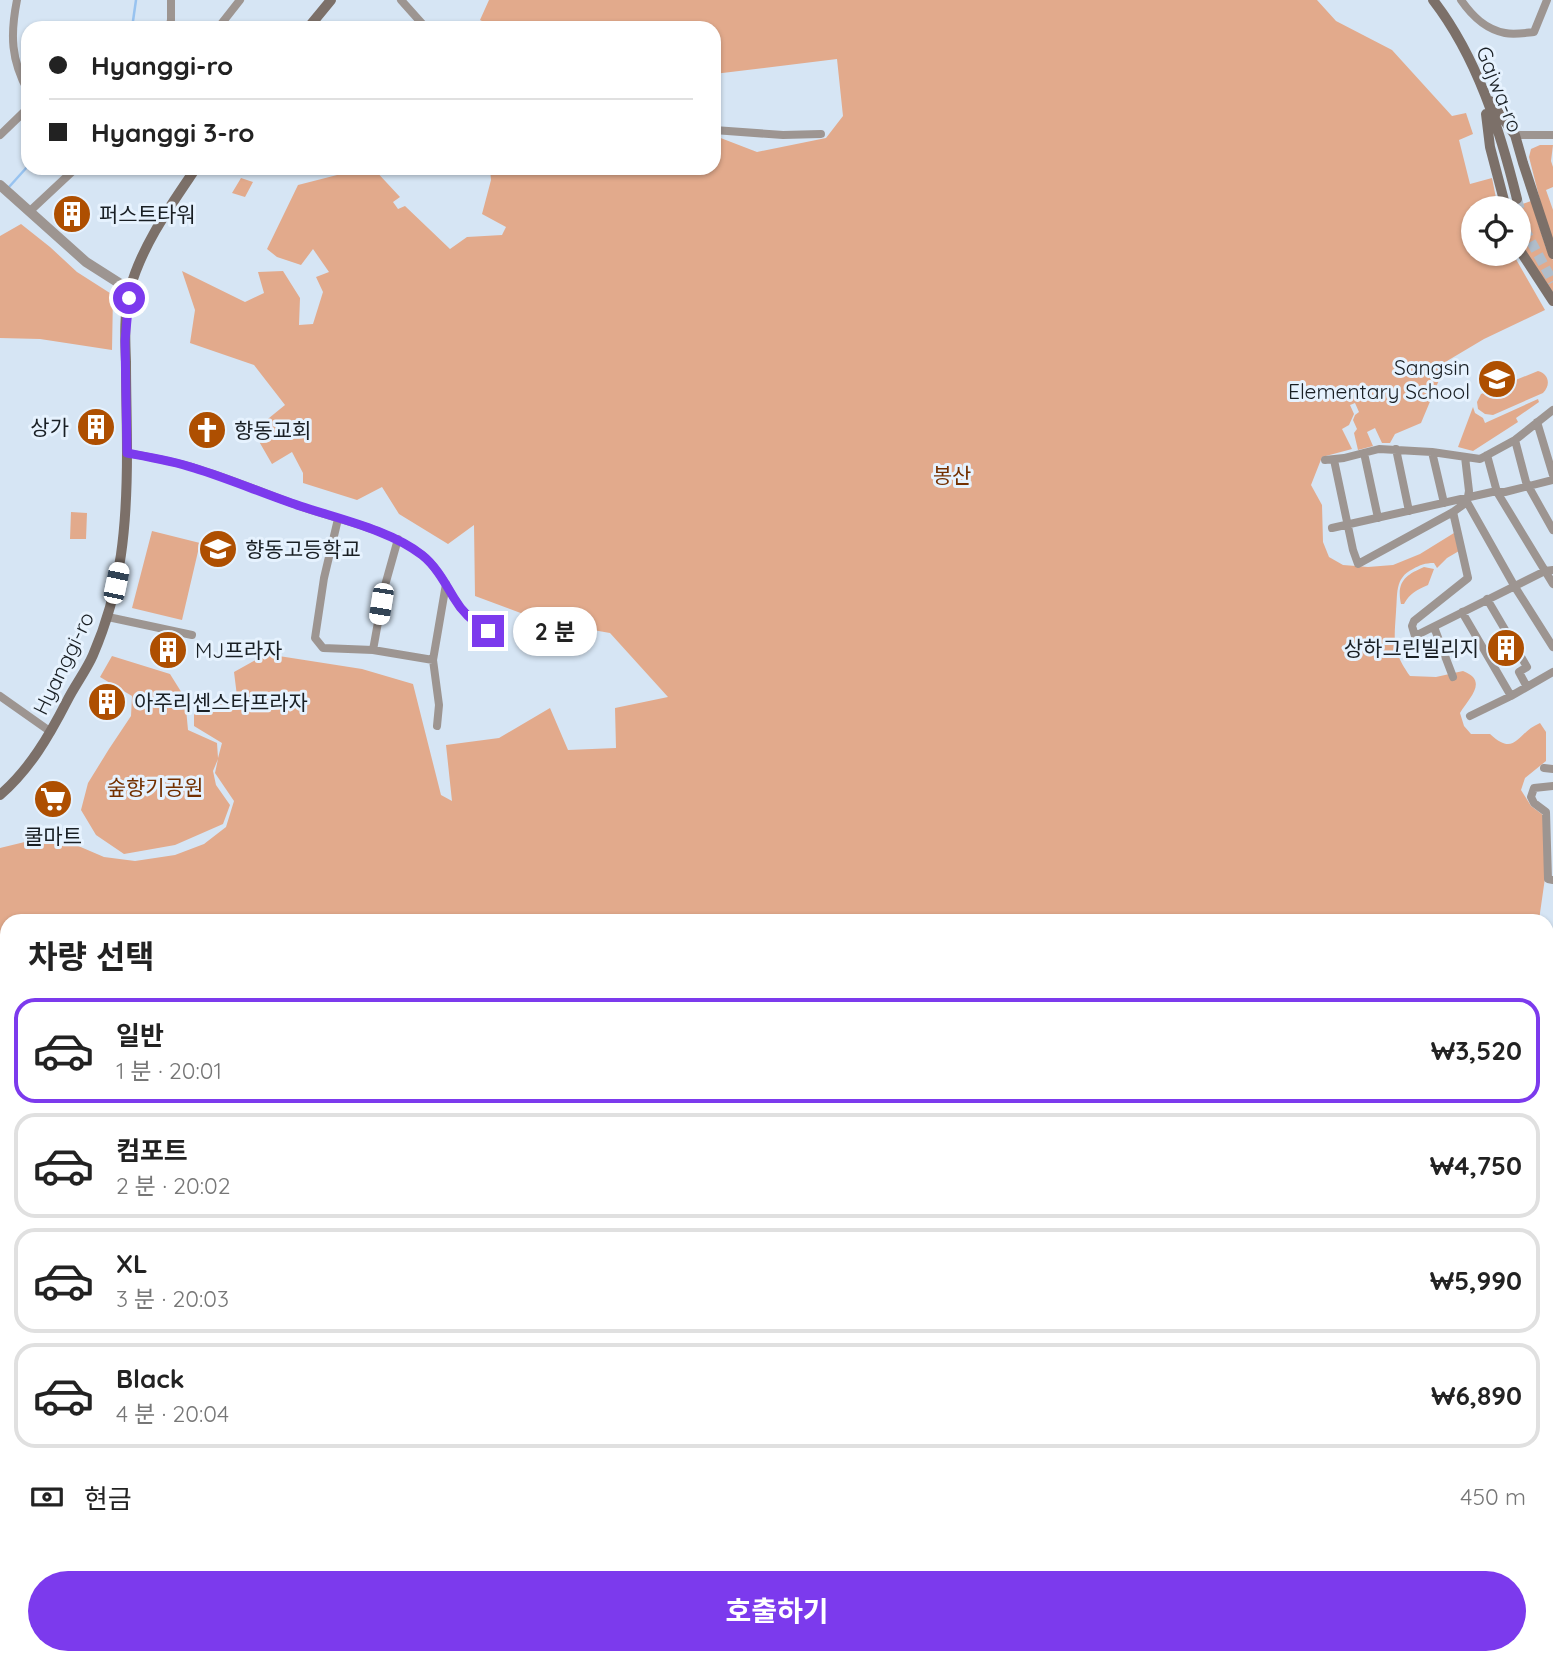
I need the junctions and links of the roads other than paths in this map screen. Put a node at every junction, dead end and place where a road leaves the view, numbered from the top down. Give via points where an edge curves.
1 (17, 0) edge
2 (171, 0) edge
3 (240, 0) edge
4 (331, 0) edge
5 (401, 0) edge
6 (1433, 0) edge
7 (1461, 0) edge
8 (1547, 0) edge
9 (171, 21) edge
10 (224, 21) edge
11 (314, 21) edge
12 (420, 21) edge
13 (21, 74) edge
14 (1484, 94) junction
15 (21, 115) edge
16 (721, 131) edge
17 (821, 134) dead end
18 (0, 135) edge
19 (1516, 135) junction
20 (1553, 135) edge
21 (69, 175) edge
22 (191, 175) edge
23 (0, 185) edge
24 (1503, 196) tunnel mouth
25 (1516, 196) tunnel mouth
26 (30, 211) junction
27 (1553, 254) edge
28 (1530, 266) edge
29 (130, 290) junction
30 (1553, 300) edge
31 (1553, 410) edge
32 (1537, 422) junction
33 (1515, 440) junction
34 (1396, 449) junction
35 (1432, 452) junction
36 (127, 453) junction
37 (1363, 453) junction
38 (1487, 456) junction
39 (1465, 457) junction
40 (1553, 477) edge
41 (1529, 487) junction
42 (1497, 492) junction
43 (1468, 500) junction
44 (1444, 503) junction
45 (1409, 511) junction
46 (1453, 512) junction
47 (1378, 518) junction
48 (338, 519) junction
49 (1348, 525) junction
50 (1332, 528) dead end
51 (1553, 530) edge
52 (398, 539) junction
53 (1549, 571) edge
54 (446, 584) junction
55 (1553, 584) edge
56 (1515, 587) junction
57 (1487, 599) junction
58 (1462, 612) junction
59 (108, 617) junction
60 (1434, 626) junction
61 (488, 631) dead end
62 (192, 635) dead end
63 (1553, 647) edge
64 (373, 650) junction
65 (433, 660) junction
66 (1553, 671) edge
67 (1452, 677) dead end
68 (1527, 687) junction
69 (0, 696) edge
70 (1511, 696) junction
71 (1470, 716) dead end
72 (437, 726) dead end
73 (51, 732) junction
74 (1553, 786) edge
75 (0, 795) edge
76 (1553, 880) edge

1 - 13 street via 14,58
2 - 9 street
3 - 10 street
4 - 11 main road
5 - 12 street
6 - 14 main road, Gajwa-ro via 1458,37
7 - 8 street via 1472,16 1506,33 1534,32
14 - 19 main road
14 - 24 main road via 1490,147
14 - 25 main road, Gajwa-ro
15 - 18 street
16 - 17 street
19 - 20 street
19 - 27 main road
21 - 26 street
22 - 29 main road, Hyanggi-ro via 146,250
23 - 26 street
26 - 29 street via 86,262
28 - 30 main road
29 - 36 main road, Hyanggi-ro via 125,341
31 - 32 street
32 - 33 street
32 - 40 street
33 - 38 street
33 - 41 street
34 - 35 street
34 - 37 street
34 - 45 street
35 - 39 street
35 - 44 street
36 - 48 street via 191,467
36 - 59 main road, Hyanggi-ro via 122,554
37 - 47 street
37 - 49 street via 1329,460
38 - 39 street
38 - 42 street
39 - 43 street
40 - 41 street
41 - 42 street
41 - 51 street
42 - 43 street
42 - 53 street
43 - 44 street
43 - 46 street
43 - 56 street
44 - 45 street
45 - 47 street
46 - 49 street via 1358,564
46 - 60 street via 1468,578 1412,626 1415,636
47 - 49 street
48 - 52 street
48 - 64 street via 315,638 323,648
49 - 50 street
52 - 54 street via 425,557
52 - 64 street
53 - 55 street
53 - 56 street
54 - 61 street via 475,624
54 - 65 street
56 - 57 street
56 - 63 street
57 - 58 street
57 - 68 street via 1527,667 1519,672
58 - 60 street
58 - 70 street
59 - 62 street
59 - 73 main road, Hyanggi-ro via 92,658
60 - 67 street
64 - 65 street
65 - 72 street
66 - 68 street
68 - 70 street
69 - 73 street, Hyanggi-ro
70 - 71 street
73 - 75 main road, Hyanggi-ro via 34,759
74 - 76 street via 1534,788 1531,797 1546,811 1548,880

